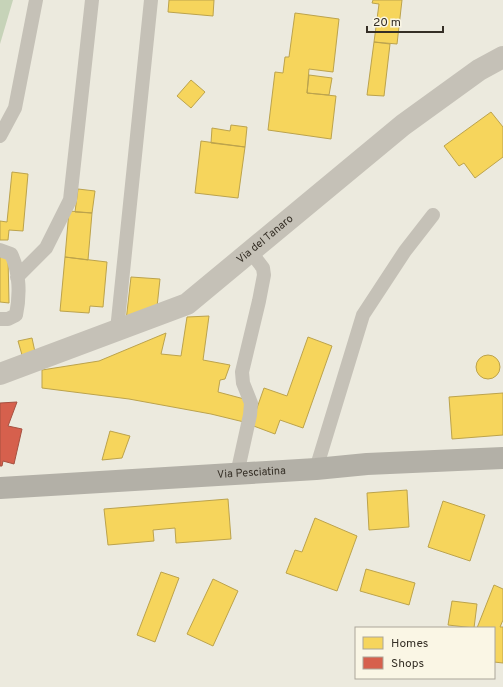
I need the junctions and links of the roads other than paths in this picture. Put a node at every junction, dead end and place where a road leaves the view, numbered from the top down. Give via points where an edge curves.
1 (36, 0) edge
2 (92, 0) edge
3 (152, 0) edge
4 (503, 57) edge
5 (0, 136) edge
6 (433, 215) dead end
7 (0, 250) edge
8 (250, 251) junction
9 (17, 277) junction
10 (0, 319) edge
11 (116, 330) junction
12 (0, 374) edge
13 (503, 458) edge
14 (316, 469) junction
15 (237, 474) junction
16 (0, 488) edge

1 - 5 lane via 15,108
2 - 9 lane via 70,200 46,248
3 - 11 lane
4 - 8 street, Via del Tanaro via 479,70 407,122
6 - 14 lane via 405,251 363,315
7 - 9 lane via 12,254
8 - 11 street, Via del Tanaro via 187,304
8 - 15 lane via 264,268 264,275 242,372 243,383 251,403
9 - 10 lane via 19,303 16,315
11 - 12 street, Via del Tanaro
13 - 14 main road, Via Pesciatina via 382,463
14 - 15 main road, Via Pesciatina
15 - 16 main road, Via Pesciatina

